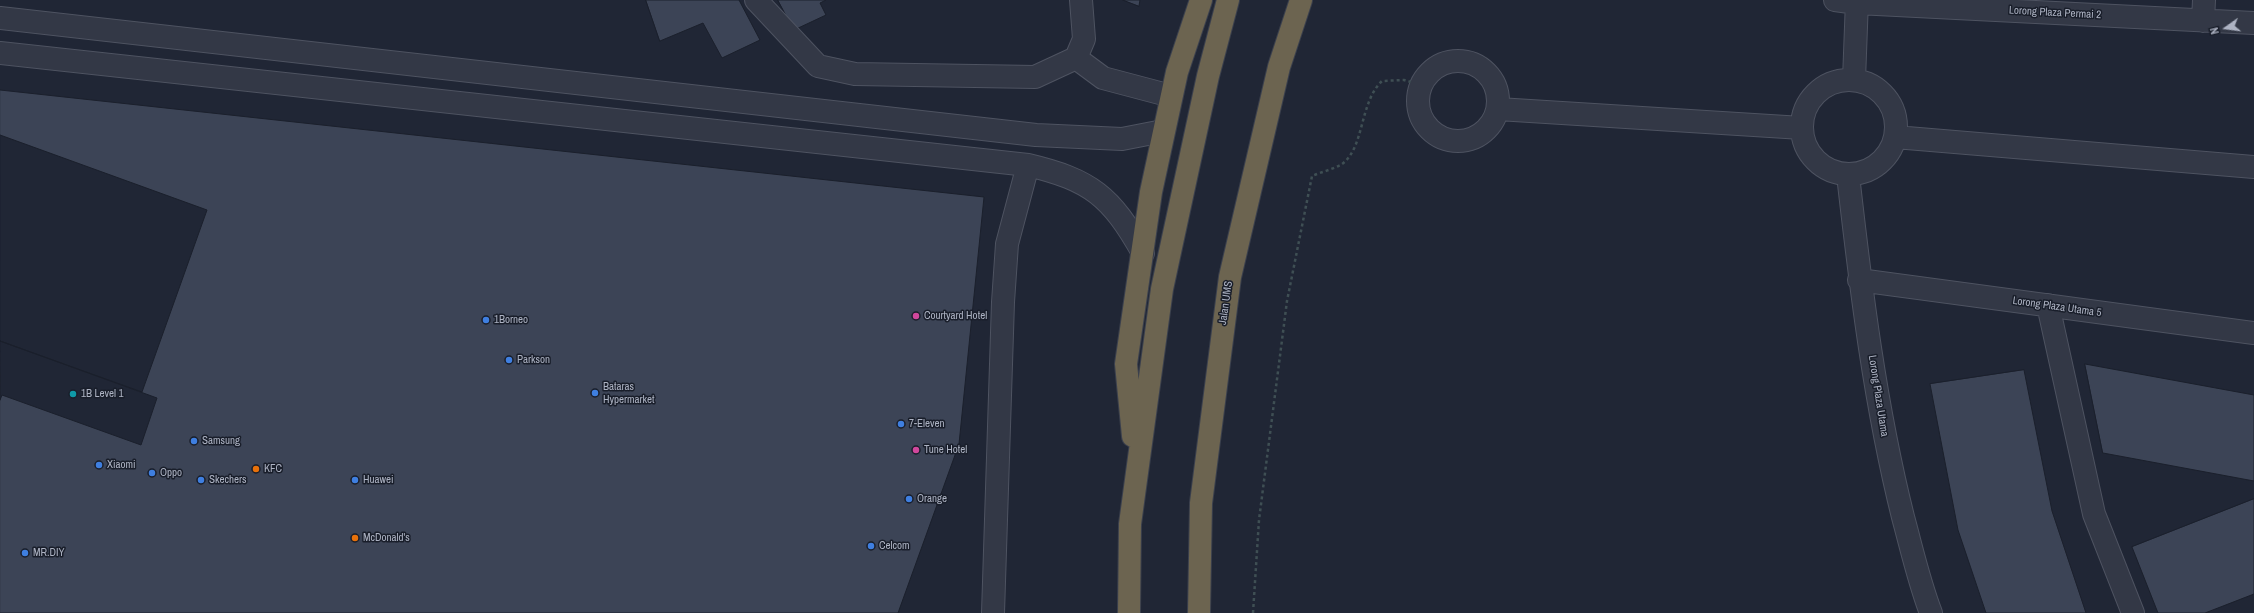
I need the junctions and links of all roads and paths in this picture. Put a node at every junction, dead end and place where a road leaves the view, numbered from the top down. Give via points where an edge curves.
1 (756, 0) edge
2 (1081, 0) edge
3 (1200, 0) edge
4 (1228, 0) edge
5 (1301, 0) edge
6 (1835, 0) edge
7 (1857, 2) edge
8 (2204, 10) edge
9 (0, 18) edge
10 (2254, 23) edge
11 (0, 53) edge
12 (331, 55) junction
13 (1076, 58) junction
14 (1854, 80) junction
15 (1421, 85) junction
16 (327, 88) junction
17 (1171, 96) junction
18 (1498, 109) junction
19 (1802, 128) junction
20 (1163, 131) junction
21 (1896, 137) junction
22 (1028, 165) junction
23 (2254, 167) edge
24 (1848, 175) junction
25 (1143, 253) junction
26 (1860, 280) junction
27 (2048, 305) junction
28 (2254, 333) edge
29 (1137, 473) junction
30 (993, 613) edge
31 (1129, 613) edge
32 (1199, 613) edge
33 (1253, 613) edge
34 (1931, 613) edge
35 (2133, 613) edge

1 - 13 street via 818,66 855,74 1035,77
2 - 13 street via 1084,39
3 - 17 highway
4 - 29 highway via 1208,76 1162,289
5 - 32 highway, Jalan UMS via 1279,67 1230,277 1201,503
6 - 7 street, Lorong Plaza Permai 2
7 - 8 street, Lorong Plaza Permai 2
7 - 14 street
8 - 10 street, Lorong Plaza Permai 2
9 - 12 street
11 - 16 street
12 - 16 street
12 - 20 street via 1036,135 1122,139
13 - 17 street via 1103,78
14 - 19 street via 1838,80 1823,87 1811,98 1804,112
14 - 21 street via 1869,84 1882,93 1892,106 1896,121
15 - 18 street via 1428,74 1438,66 1450,61 1464,61 1487,72 1495,83
15 - 18 street via 1419,112 1425,125 1446,140 1460,142 1473,139 1485,132 1493,122
15 - 33 path via 1404,80 1382,80 1369,97 1354,149 1342,164 1312,176 1286,309 1259,520
16 - 22 street
17 - 20 highway
18 - 19 street
19 - 24 street via 1804,142 1810,155 1821,166
20 - 25 highway
21 - 23 street
21 - 24 street via 1889,152 1878,164 1864,172
22 - 25 street via 1058,172 1090,186 1108,201 1127,224
22 - 30 street via 1007,244 1002,310
24 - 26 street, Lorong Plaza Utama
25 - 29 highway via 1126,364
26 - 27 street, Lorong Plaza Utama 5
26 - 34 street, Lorong Plaza Utama via 1887,454 1922,590
27 - 28 street, Lorong Plaza Utama 5
27 - 35 street via 2094,514
29 - 31 highway via 1130,524

